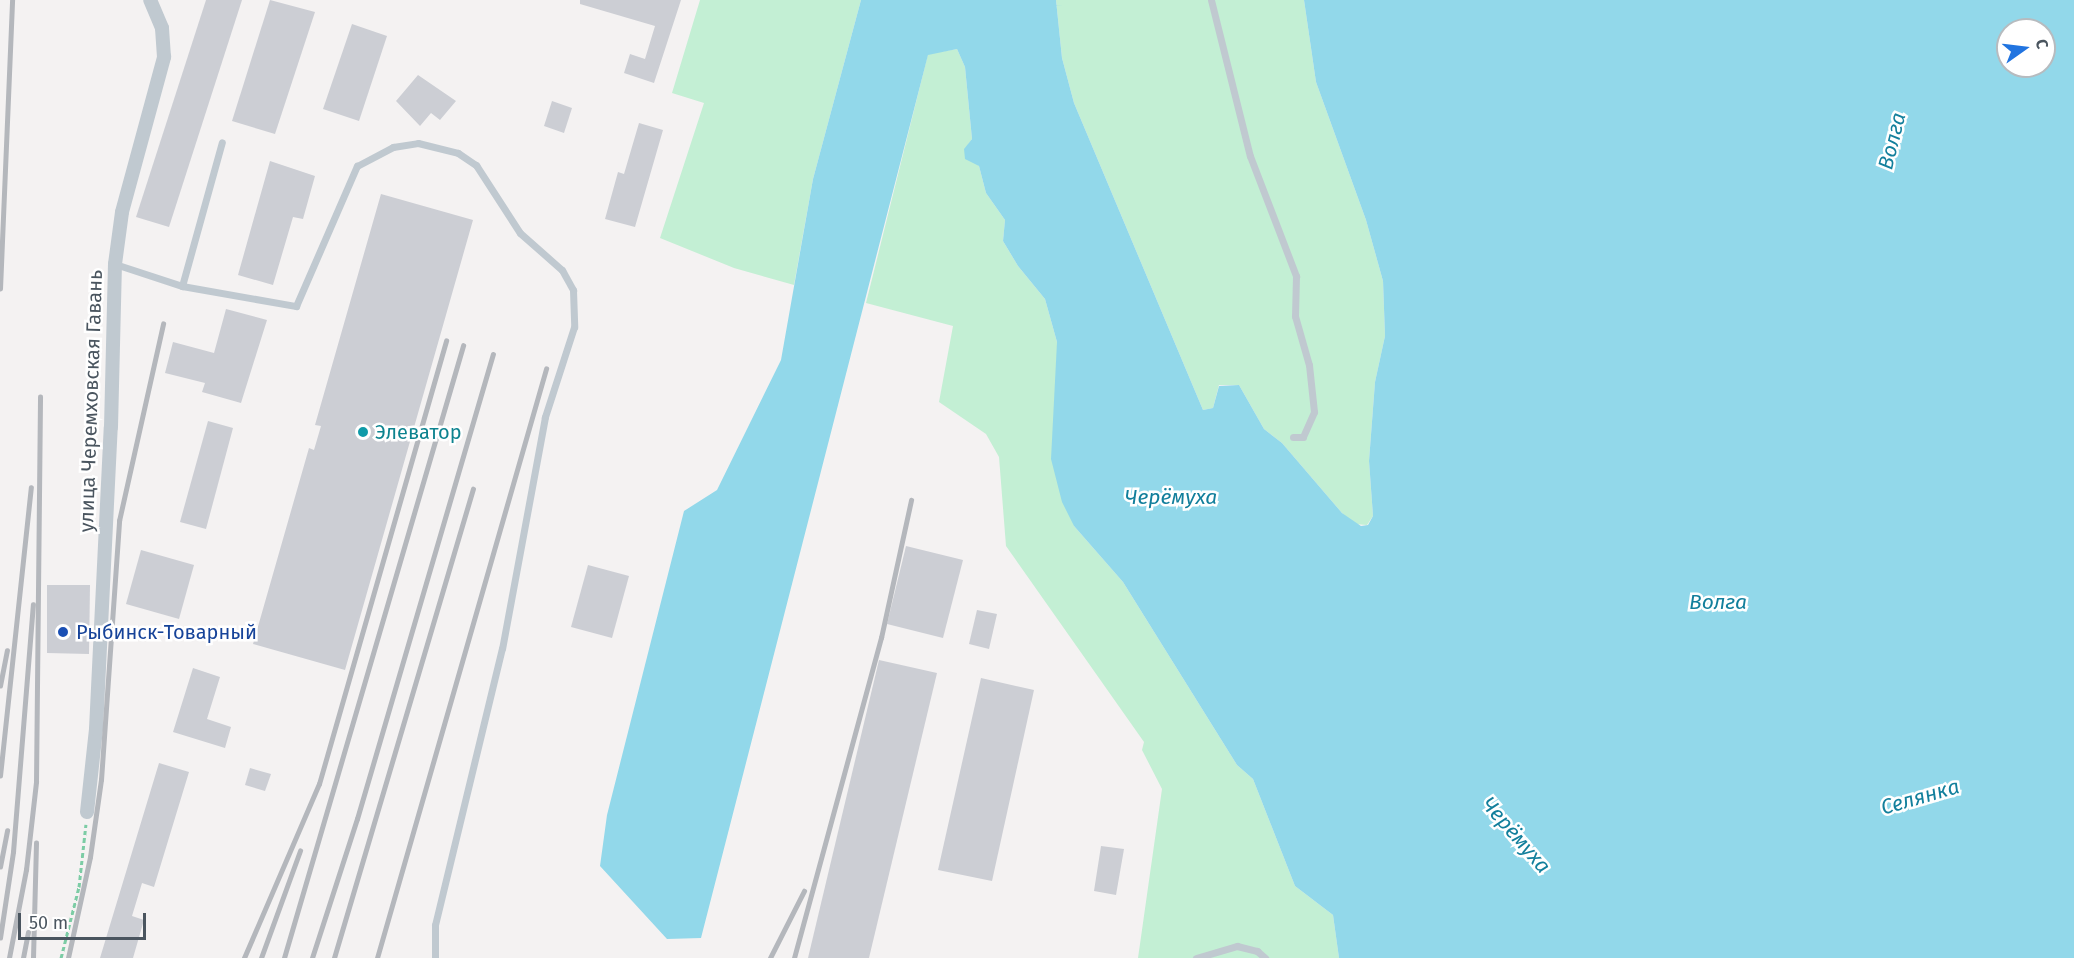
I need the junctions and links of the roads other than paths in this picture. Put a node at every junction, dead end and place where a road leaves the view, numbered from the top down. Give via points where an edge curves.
1 (150, 0) edge
2 (1211, 0) edge
3 (222, 142) dead end
4 (115, 264) junction
5 (182, 286) junction
6 (1293, 437) dead end
7 (87, 812) road end
8 (435, 958) edge
9 (1196, 958) edge
10 (1265, 958) edge

1 - 4 street, улица Черемховская Гавань via 162,28 164,57 122,212
2 - 6 lane via 1250,156 1296,276 1294,316 1309,365 1314,412 1303,437
3 - 5 lane
4 - 5 lane
4 - 7 street, улица Черемховская Гавань via 96,729
5 - 8 lane via 296,306 357,166 393,147 418,143 458,153 476,165 520,233 562,270 573,290 574,327 545,417 501,648 435,925
9 - 10 lane via 1237,946 1257,951

